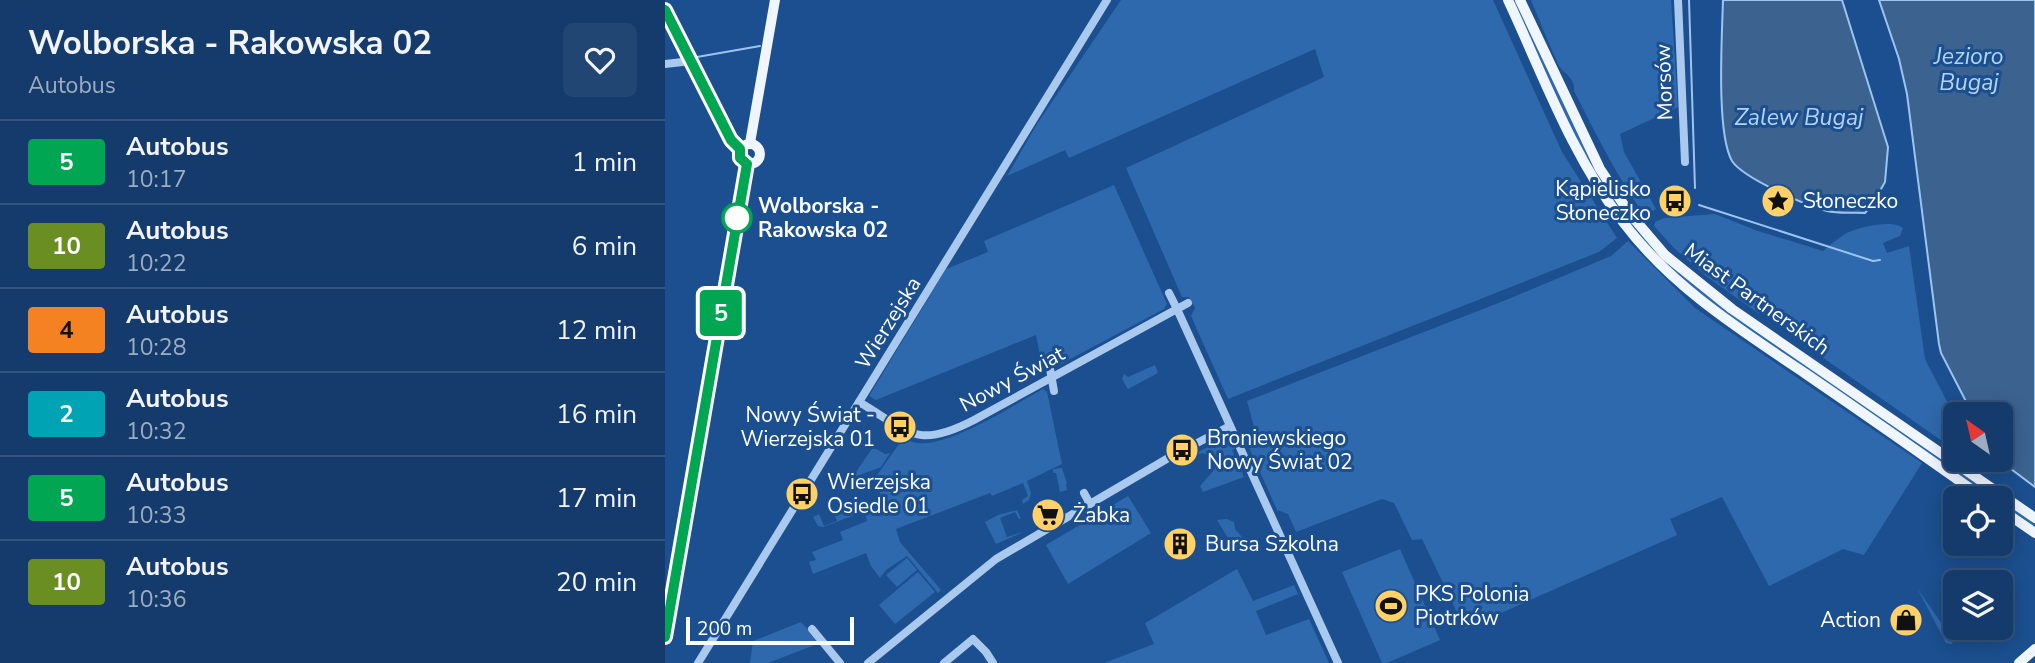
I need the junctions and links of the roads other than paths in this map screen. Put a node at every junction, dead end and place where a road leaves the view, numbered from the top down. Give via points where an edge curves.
1 (775, 0) edge
2 (1107, 0) edge
3 (1508, 0) edge
4 (1520, 0) edge
5 (1678, 0) edge
6 (665, 10) edge
7 (691, 61) junction
8 (665, 64) edge
9 (745, 146) junction
10 (1685, 162) dead end
11 (747, 164) junction
12 (1169, 293) dead end
13 (1188, 303) dead end
14 (1177, 309) junction
15 (1048, 358) dead end
16 (1052, 378) junction
17 (1054, 391) dead end
18 (859, 402) junction
19 (1230, 426) junction
20 (1966, 486) edge
21 (1084, 493) dead end
22 (1090, 504) junction
23 (2013, 518) edge
24 (2035, 518) edge
25 (2035, 533) edge
26 (812, 629) dead end
27 (665, 637) edge
28 (2034, 653) edge
29 (698, 663) edge
30 (840, 663) edge
31 (867, 663) edge
32 (944, 663) edge
33 (993, 663) edge
34 (1338, 663) edge
35 (2019, 663) edge

1 - 9 main road
2 - 18 street, Wierzejska
3 - 20 main road, Miast Partnerskich via 1596,183 1665,271 1716,313
4 - 24 main road, Miast Partnerskich via 1600,169 1665,255 1732,309
5 - 10 street, Morsów
6 - 7 main road
7 - 8 street
7 - 9 main road via 731,140
9 - 11 main road via 740,158
9 - 11 main road via 758,147 760,155
11 - 27 main road
12 - 14 street
13 - 14 street, Nowy Świat
14 - 16 street, Nowy Świat
14 - 19 street
15 - 16 street
16 - 17 street
16 - 18 street, Nowy Świat via 955,429 929,436 912,434
18 - 29 street, Wierzejska
19 - 22 street
19 - 34 street via 1281,528
21 - 22 street
22 - 31 street via 989,563
23 - 25 main road
26 - 30 street
28 - 35 main road
32 - 33 street via 973,639

